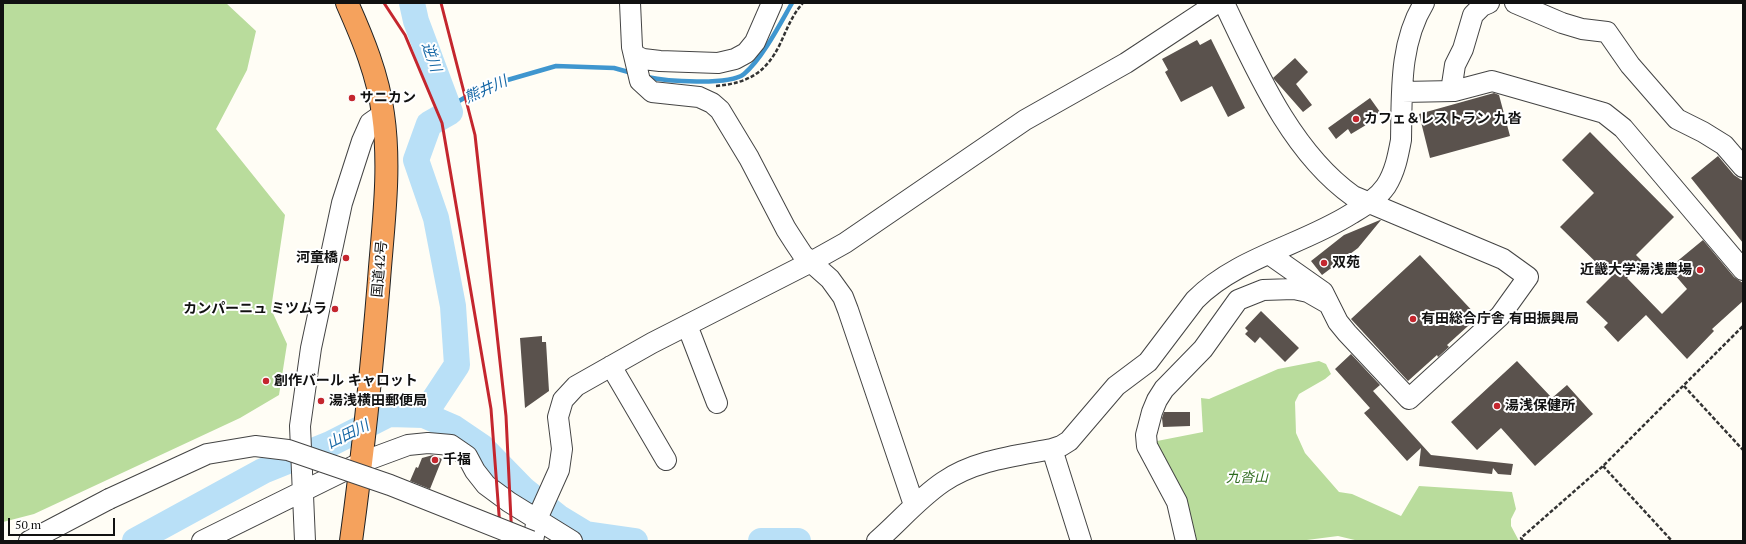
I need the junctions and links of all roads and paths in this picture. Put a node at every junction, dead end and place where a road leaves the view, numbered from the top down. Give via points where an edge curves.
1 (347, 3) edge
2 (630, 3) edge
3 (772, 3) edge
4 (1218, 3) edge
5 (1224, 3) edge
6 (1409, 3) edge
7 (1424, 3) edge
8 (1489, 3) edge
9 (1515, 3) edge
10 (1405, 52) junction
11 (634, 55) junction
12 (1451, 91) junction
13 (1402, 92) junction
14 (383, 114) junction
15 (1743, 167) edge
16 (1369, 203) junction
17 (1269, 254) junction
18 (811, 262) junction
19 (1743, 270) edge
20 (1329, 304) junction
21 (687, 325) junction
22 (1743, 326) edge
23 (611, 366) junction
24 (1684, 386) junction
25 (717, 403) dead end
26 (1052, 449) junction
27 (1743, 450) edge
28 (362, 458) junction
29 (666, 460) dead end
30 (1603, 466) junction
31 (303, 490) junction
32 (914, 505) junction
33 (538, 519) junction
34 (883, 536) edge
35 (29, 541) edge
36 (202, 541) edge
37 (305, 541) edge
38 (351, 541) edge
39 (532, 541) edge
40 (572, 541) edge
41 (1081, 541) edge
42 (1186, 541) edge
43 (1523, 541) edge
44 (1672, 541) edge

1 - 14 highway, 国道42号 via 368,54
2 - 11 street
3 - 11 street via 755,42 746,53 735,59 718,63 660,61
4 - 18 street via 1126,63 1025,120 845,243
5 - 16 street via 1287,126 1339,187
6 - 10 street via 1404,29
7 - 10 street via 1415,17
8 - 12 street via 1473,15 1463,49 1455,65
9 - 15 street via 1582,30 1607,32 1630,65 1677,119 1724,145
10 - 13 street
11 - 18 street via 640,81 652,92 699,98 712,103 720,110 749,158 786,229 803,255
12 - 13 street
12 - 19 street via 1492,81 1604,113 1623,128
13 - 16 street via 1401,140 1395,165 1386,186
14 - 28 highway, 国道42号 via 386,148 385,191
14 - 31 street via 370,123 342,203 311,348 300,426
16 - 17 street via 1339,222
16 - 20 street via 1503,259 1528,277 1500,316 1409,399 1347,333
17 - 20 street via 1323,292
17 - 26 street via 1226,275 1203,291 1148,362 1116,386 1069,441
18 - 21 street
18 - 32 street via 830,279 843,297
20 - 42 street via 1308,292 1294,289 1263,290 1238,300 1203,349 1164,389 1157,400 1146,435 1147,446 1177,502
21 - 23 street
21 - 25 street
22 - 24 path
23 - 29 street
23 - 33 street via 576,386 563,400 558,416 562,450 559,470
24 - 27 path
24 - 30 path
26 - 32 street via 993,460 973,467 944,481
26 - 41 street
28 - 31 street
28 - 33 street via 428,442 451,445 467,456 486,485
28 - 38 highway, 国道42号
30 - 43 path via 1521,538
30 - 44 path
31 - 36 street
31 - 37 street
32 - 34 street
33 - 39 street
33 - 40 street
35 - 39 street, bridge via 109,499 206,454 255,446 288,450 390,485

